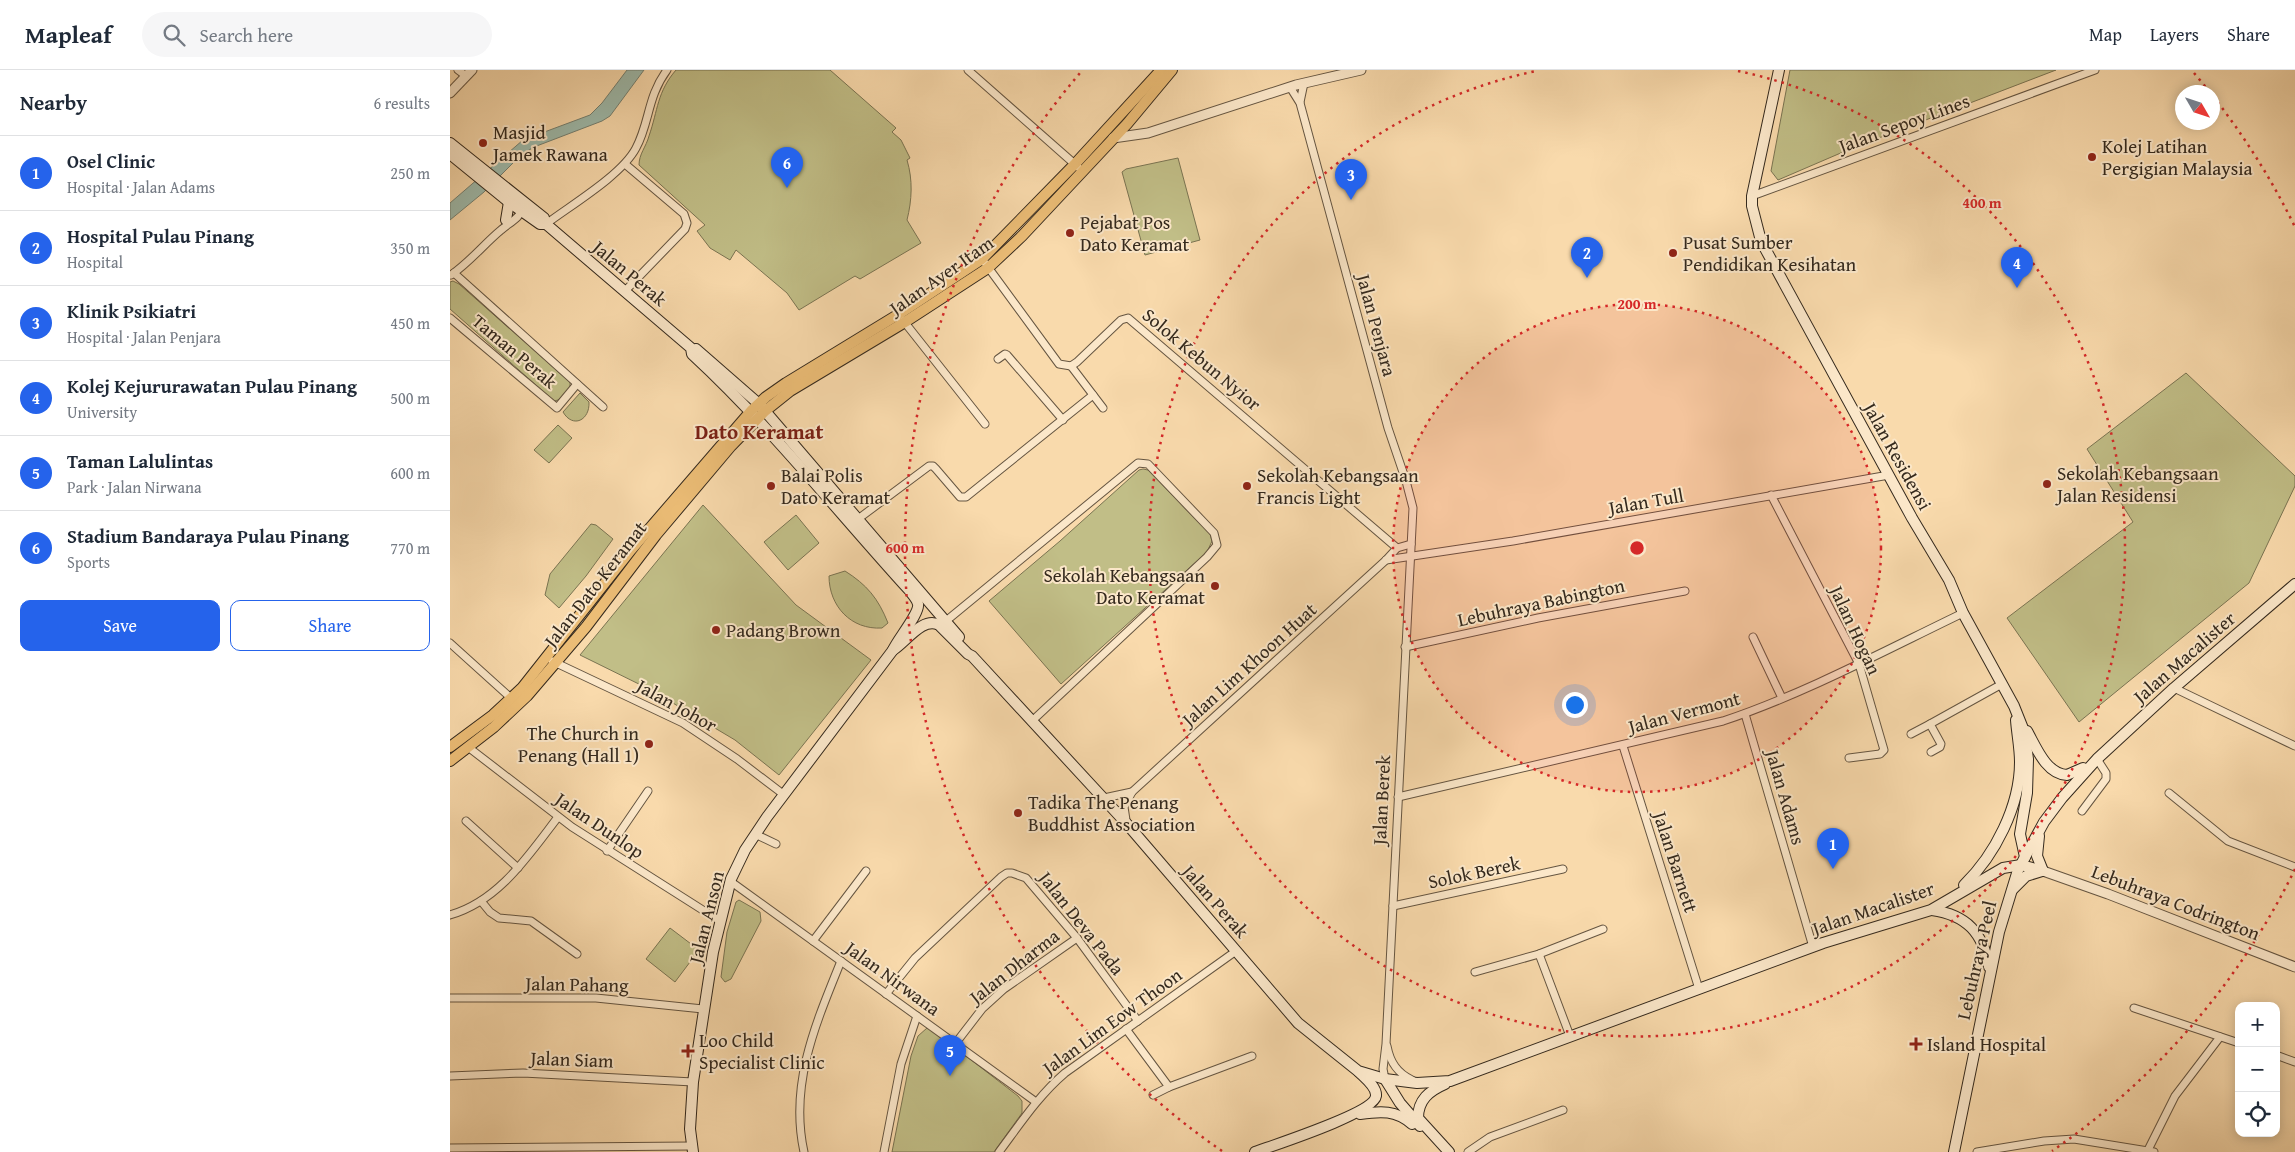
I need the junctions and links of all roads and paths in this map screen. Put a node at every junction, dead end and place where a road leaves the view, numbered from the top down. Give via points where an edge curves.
1 (458, 70) edge
2 (667, 70) edge
3 (968, 70) edge
4 (1161, 70) edge
5 (1172, 70) edge
6 (1361, 70) edge
7 (1780, 70) edge
8 (2095, 70) edge
9 (469, 73) edge
10 (1327, 74) edge
11 (1304, 83) junction
12 (1290, 87) junction
13 (450, 93) edge
14 (1300, 103) junction
15 (1114, 138) junction
16 (450, 143) edge
17 (450, 154) edge
18 (450, 161) edge
19 (625, 164) junction
20 (465, 165) junction
21 (1079, 167) junction
22 (480, 173) junction
23 (1752, 196) junction
24 (517, 204) junction
25 (504, 224) junction
26 (550, 228) junction
27 (985, 263) junction
28 (452, 274) edge
29 (625, 291) junction
30 (450, 318) edge
31 (902, 318) junction
32 (998, 359) dead end
33 (1071, 366) junction
34 (578, 384) junction
35 (1093, 395) junction
36 (603, 407) dead end
37 (1103, 408) dead end
38 (758, 411) junction
39 (1063, 420) junction
40 (985, 424) dead end
41 (1889, 475) junction
42 (1771, 495) junction
43 (854, 525) junction
44 (1411, 544) junction
45 (1397, 548) junction
46 (1409, 557) junction
47 (1386, 560) junction
48 (2295, 584) edge
49 (1685, 590) dead end
50 (1963, 613) junction
51 (946, 622) junction
52 (1753, 637) dead end
53 (450, 643) edge
54 (1405, 647) junction
55 (893, 650) junction
56 (972, 656) junction
57 (551, 661) junction
58 (1858, 664) junction
59 (2002, 684) junction
60 (2174, 688) junction
61 (1782, 698) junction
62 (512, 699) junction
63 (2014, 706) junction
64 (1746, 714) junction
65 (1032, 720) junction
66 (1930, 724) junction
67 (1911, 734) dead end
68 (1622, 746) junction
69 (2295, 746) edge
70 (468, 747) junction
71 (450, 748) edge
72 (1931, 752) dead end
73 (1849, 758) dead end
74 (2097, 760) junction
75 (450, 761) edge
76 (648, 791) dead end
77 (1132, 792) junction
78 (2169, 792) dead end
79 (783, 794) junction
80 (1398, 797) junction
81 (1104, 798) junction
82 (2082, 811) dead end
83 (558, 817) junction
84 (466, 821) dead end
85 (1127, 824) junction
86 (2042, 826) junction
87 (755, 834) junction
88 (776, 844) dead end
89 (607, 851) junction
90 (2023, 861) junction
91 (2295, 867) edge
92 (518, 868) junction
93 (1563, 869) dead end
94 (866, 870) dead end
95 (2043, 871) junction
96 (730, 881) junction
97 (2009, 895) junction
98 (481, 901) junction
99 (1945, 903) junction
100 (1393, 906) junction
101 (1931, 910) junction
102 (452, 912) edge
103 (720, 921) junction
104 (1603, 930) dead end
105 (1077, 938) junction
106 (813, 941) junction
107 (1812, 947) junction
108 (1236, 951) junction
109 (577, 954) dead end
110 (1539, 954) junction
111 (842, 962) junction
112 (2295, 967) edge
113 (1476, 972) dead end
114 (1990, 974) junction
115 (1699, 989) junction
116 (886, 994) junction
117 (450, 998) edge
118 (2134, 1008) dead end
119 (703, 1010) junction
120 (917, 1016) junction
121 (1138, 1021) junction
122 (1126, 1029) junction
123 (1570, 1036) junction
124 (2220, 1037) junction
125 (2235, 1042) edge
126 (955, 1044) junction
127 (1386, 1044) junction
128 (1252, 1056) dead end
129 (2280, 1056) edge
130 (2295, 1062) edge
131 (1358, 1071) junction
132 (450, 1076) edge
133 (1385, 1079) junction
134 (1450, 1081) junction
135 (692, 1082) junction
136 (1418, 1083) junction
137 (1169, 1087) junction
138 (1153, 1095) dead end
139 (1036, 1102) junction
140 (1563, 1110) dead end
141 (1354, 1115) junction
142 (1428, 1135) junction
143 (450, 1148) edge
144 (692, 1149) edge
145 (2151, 1151) edge
146 (804, 1152) edge
147 (884, 1152) edge
148 (999, 1152) edge
149 (1255, 1152) edge
150 (1444, 1152) edge
151 (1449, 1152) edge
152 (1468, 1152) edge
153 (1954, 1152) edge
154 (1977, 1152) edge

1 - 9 street
2 - 19 street via 652,95 637,146
3 - 21 street
4 - 21 main road, Jalan Ayer Itam
5 - 15 main road, Jalan Ayer Itam
6 - 10 street
7 - 23 main road, Jalan Residensi
8 - 23 street, Jalan Sepoy Lines
9 - 13 street
10 - 11 street
11 - 12 street
11 - 14 street, Jalan Penjara
12 - 14 street, Jalan Penjara
12 - 15 street via 1148,133
14 - 44 street, Jalan Penjara via 1388,428 1411,500
15 - 21 main road, Jalan Ayer Itam
16 - 22 main road, Jalan Perak
17 - 20 main road, Jalan Perak
18 - 20 main road
19 - 26 street via 556,217
19 - 29 street via 684,214 687,223 685,229
20 - 22 main road, Jalan Perak
21 - 27 main road, Jalan Ayer Itam via 1022,236
22 - 24 main road, Jalan Perak
22 - 24 main road, Jalan Perak via 496,191
23 - 41 main road, Jalan Residensi via 1761,240
24 - 25 main road
24 - 25 street
24 - 26 main road, Jalan Perak via 544,218
25 - 28 street
26 - 29 main road, Jalan Perak
27 - 31 main road, Jalan Ayer Itam
27 - 33 street via 1059,364
28 - 34 street, Taman Perak
29 - 38 main road, Jalan Perak via 690,348 697,350
30 - 34 street, Taman Perak via 556,408
31 - 38 main road, Jalan Ayer Itam
31 - 40 street
32 - 39 street via 1007,355
33 - 35 street
33 - 45 street, Solok Kebun Nyior via 1121,320 1128,318
34 - 36 street, Taman Perak
35 - 37 street
35 - 39 street
38 - 43 main road, Jalan Perak
38 - 57 main road, Jalan Dato Keramat via 656,535 586,627
39 - 43 street via 966,496 960,497 936,469 929,466
41 - 42 street, Jalan Tull
41 - 50 main road, Jalan Residensi via 1949,580
42 - 46 street, Jalan Tull
42 - 58 street, Jalan Hogan
43 - 51 main road, Jalan Perak
43 - 55 main road, Jalan Perak via 917,602 916,613
44 - 45 street
44 - 46 street, Jalan Penjara
45 - 47 street, Jalan Lim Khoon Huat
46 - 47 street
46 - 54 street, Jalan Berek
47 - 77 street, Jalan Lim Khoon Huat
48 - 60 main road, Jalan Macalister
49 - 54 street, Lebuhraya Babington
50 - 58 street, Jalan Vermont
50 - 59 main road, Jalan Residensi
51 - 56 main road, Jalan Perak
51 - 65 street via 1138,463 1148,464 1214,533 1217,545 1207,557
52 - 61 street
53 - 62 street
54 - 80 street, Jalan Berek
55 - 56 main road, Jalan Perak via 919,627 934,622
55 - 79 main road, Jalan Anson
56 - 65 main road, Jalan Perak
57 - 62 main road, Jalan Dato Keramat
57 - 70 main road, Jalan Dato Keramat via 527,696
57 - 79 street, Jalan Johor via 683,723
58 - 61 street, Jalan Vermont
58 - 73 street, Jalan Hogan via 1884,750 1880,754
59 - 63 main road, Jalan Residensi
59 - 66 street
60 - 69 street
60 - 74 main road, Jalan Macalister
61 - 64 street, Jalan Vermont
62 - 71 main road, Jalan Dato Keramat
63 - 74 main road via 2053,771 2067,775
63 - 90 main road, Jalan Residensi via 2024,731 2028,759 2027,793 2020,834
63 - 99 main road via 2020,762 2010,811 1989,856
64 - 68 street, Jalan Vermont
64 - 107 street, Jalan Adams
65 - 81 main road, Jalan Perak
66 - 67 street
66 - 72 street via 1941,744
68 - 80 street, Jalan Vermont
68 - 115 street, Jalan Barnett
70 - 75 main road, Jalan Dato Keramat
70 - 83 street, Jalan Dunlop
74 - 82 street via 2106,773 2106,779
74 - 86 main road, Jalan Macalister via 2062,798
76 - 89 street
77 - 81 street
77 - 85 street, Jalan Lim Khoon Huat via 1124,807
78 - 91 street via 2228,841
79 - 87 main road, Jalan Anson
80 - 100 street, Jalan Berek
81 - 85 main road, Jalan Perak
83 - 89 street, Jalan Dunlop
83 - 92 street
84 - 92 street
85 - 108 main road, Jalan Perak
86 - 90 main road, Jalan Macalister
86 - 95 main road via 2037,856
87 - 88 street
87 - 96 main road, Jalan Anson
89 - 103 street, Jalan Dunlop
90 - 95 main road, Lebuhraya Codrington
90 - 97 main road, Lebuhraya Peel
90 - 99 main road, Jalan Macalister via 1990,874
92 - 98 street
93 - 100 street, Solok Berek
94 - 106 street
95 - 97 main road via 2032,872
95 - 112 street, Lebuhraya Codrington
96 - 103 main road, Jalan Anson
96 - 106 street, Jalan Nirwana
97 - 114 main road, Lebuhraya Peel
98 - 102 street
98 - 109 street via 499,918 528,920
99 - 101 main road, Jalan Macalister
100 - 127 street, Jalan Berek
101 - 107 main road, Jalan Macalister
101 - 114 main road via 1953,915 1976,932 1986,950
103 - 119 main road, Jalan Anson
104 - 110 street
105 - 116 street, Jalan Deva Pada via 1026,878 1007,873 915,958
105 - 121 street, Jalan Deva Pada
105 - 126 street, Jalan Dharma via 996,996
106 - 111 street, Jalan Nirwana
107 - 115 main road, Jalan Macalister
108 - 121 street, Jalan Lim Eow Thoon
108 - 131 main road, Jalan Perak via 1298,1023
110 - 113 street
110 - 123 street
111 - 116 street, Jalan Nirwana
111 - 146 street via 822,1008 799,1088
114 - 153 main road, Lebuhraya Peel
115 - 123 main road, Jalan Macalister
116 - 120 street, Jalan Nirwana
117 - 119 street, Jalan Pahang via 596,998
118 - 124 street
119 - 135 main road, Jalan Anson
120 - 126 street, Jalan Nirwana
120 - 147 street via 901,1064
121 - 122 street, Jalan Lim Eow Thoon
122 - 137 street
122 - 139 street, Jalan Lim Eow Thoon via 1065,1073
123 - 134 main road, Jalan Macalister
124 - 125 street
124 - 145 street via 2175,1096
126 - 139 street, Jalan Nirwana
127 - 133 street, Jalan Berek via 1382,1069
127 - 136 street, Jalan Berek via 1394,1067
128 - 137 street
129 - 130 street
131 - 133 main road, Jalan Perak
131 - 141 main road via 1376,1094 1372,1104
132 - 135 street, Jalan Siam via 523,1074
133 - 136 main road, Jalan Macalister
133 - 142 main road via 1400,1103
134 - 136 main road, Jalan Macalister
134 - 151 main road via 1421,1100 1418,1110 1418,1118
135 - 144 main road, Jalan Anson
137 - 138 street
139 - 148 street, Jalan Lim Eow Thoon
140 - 152 street via 1502,1131
141 - 142 main road via 1392,1112
141 - 149 main road
142 - 150 main road
143 - 144 street
145 - 154 street via 2074,1140 2044,1141

